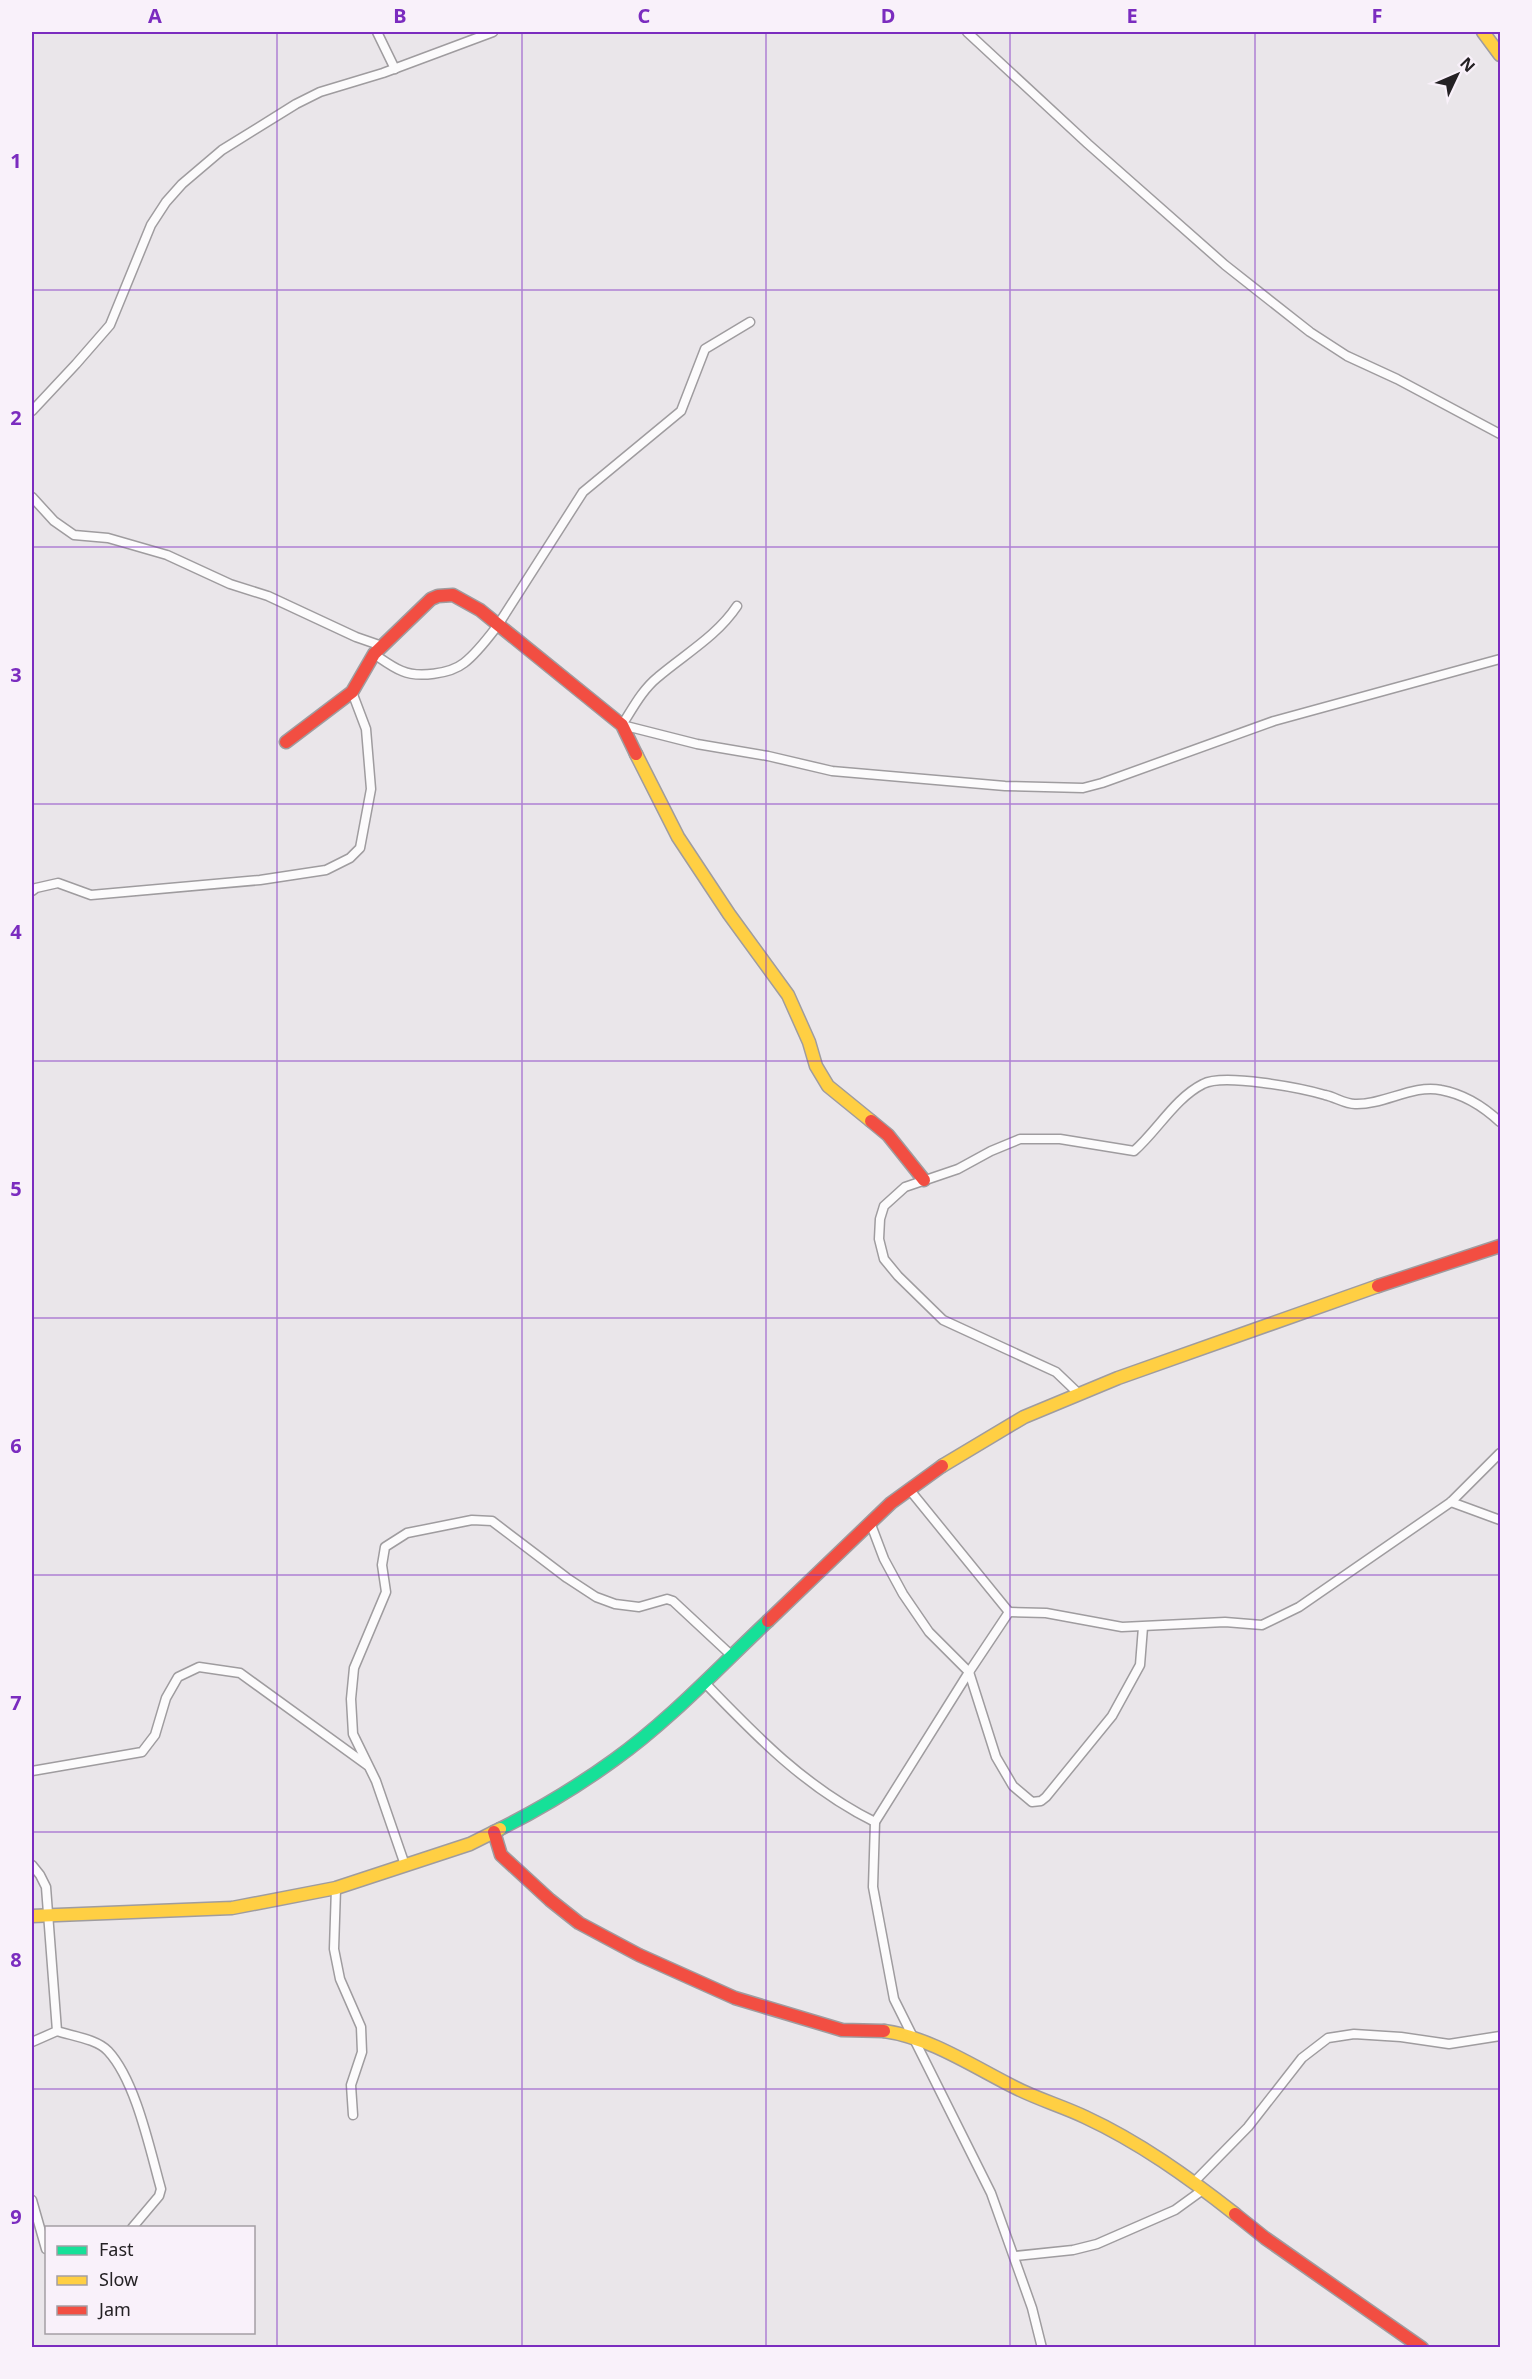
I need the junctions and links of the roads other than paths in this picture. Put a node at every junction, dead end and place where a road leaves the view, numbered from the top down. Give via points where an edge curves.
1 (377, 32) edge
2 (494, 32) edge
3 (967, 32) edge
4 (1483, 32) edge
5 (1500, 55) edge
6 (394, 69) junction
7 (750, 322) dead end
8 (32, 411) edge
9 (1500, 434) edge
10 (32, 497) edge
11 (737, 606) dead end
12 (498, 625) junction
13 (378, 650) junction
14 (1500, 659) edge
15 (352, 692) junction
16 (621, 725) junction
17 (286, 742) dead end
18 (32, 891) edge
19 (1500, 1122) edge
20 (924, 1180) junction
21 (1500, 1246) edge
22 (1078, 1394) junction
23 (1500, 1453) edge
24 (909, 1489) junction
25 (1452, 1502) junction
26 (1500, 1520) edge
27 (870, 1522) junction
28 (1009, 1612) junction
29 (1143, 1627) junction
30 (732, 1655) junction
31 (969, 1672) junction
32 (704, 1682) junction
33 (367, 1765) junction
34 (32, 1771) edge
35 (875, 1822) junction
36 (494, 1832) junction
37 (32, 1865) edge
38 (405, 1865) junction
39 (336, 1888) junction
40 (32, 1916) edge
41 (47, 1916) junction
42 (57, 2031) junction
43 (912, 2036) junction
44 (1500, 2036) edge
45 (32, 2042) edge
46 (353, 2115) dead end
47 (1199, 2185) junction
48 (32, 2200) edge
49 (134, 2226) edge
50 (45, 2246) edge
51 (1015, 2256) junction
52 (1042, 2348) edge
53 (1422, 2348) edge

1 - 6 street
2 - 6 street
3 - 9 street via 1225,265 1310,332 1347,356
4 - 5 street
6 - 8 street via 320,92 296,104 222,150 182,184 151,225 110,325
7 - 12 street via 705,349 681,411 583,492
10 - 13 street via 54,521 74,535 108,538 158,552 268,596
11 - 16 street via 727,622 641,694
12 - 13 street via 463,664 436,673 420,676 402,671
12 - 13 street via 460,597 438,596
12 - 16 street
13 - 15 street
14 - 16 street via 1274,721 1083,788 1005,786 832,771
15 - 17 street
15 - 18 street via 366,729 371,789 360,848 350,858 326,870 260,880 91,895 58,882
16 - 20 street via 678,837 788,995 828,1086 888,1135
19 - 20 street via 1488,1111 1439,1089 1354,1104 1324,1094 1267,1084 1214,1080 1183,1098 1134,1151 1060,1139 1020,1139 958,1169
20 - 22 street via 905,1187 884,1206 879,1239 884,1258 943,1320 1056,1372
21 - 22 street
22 - 24 street via 1024,1417 954,1457
23 - 25 street
24 - 27 street
24 - 28 street
25 - 26 street
25 - 29 street via 1299,1607 1262,1625 1225,1622
27 - 30 street
27 - 31 street via 903,1594 929,1632
28 - 29 street via 1046,1613
28 - 31 street
29 - 31 street via 1140,1665 1112,1716 1041,1801 1032,1802 1013,1786 996,1756
30 - 32 street
30 - 33 street via 673,1601 667,1599 639,1607 596,1597 492,1521 407,1533 385,1547 382,1565 386,1592 354,1668 353,1734
31 - 35 street
32 - 35 street via 762,1742 820,1791
32 - 36 street via 615,1760 536,1811
33 - 34 street via 240,1672 199,1667 178,1677 166,1698 155,1735 142,1752
33 - 38 street
35 - 43 street via 873,1887 894,1999
36 - 38 street
36 - 43 street via 501,1855 550,1900 579,1923 639,1955 735,1998 842,2031 886,2031
37 - 41 street via 46,1887
38 - 39 street
39 - 41 street via 232,1908
39 - 46 street via 334,1949 340,1979 361,2027 362,2052 351,2085
40 - 41 street
41 - 42 street
42 - 45 street
42 - 49 street via 108,2050 128,2081 161,2189
43 - 47 street via 1116,2133
43 - 51 street via 992,2193
44 - 47 street via 1449,2044 1354,2034 1328,2038 1302,2058
47 - 51 street via 1175,2210 1097,2244
47 - 53 street via 1265,2238
48 - 50 street
51 - 52 street

